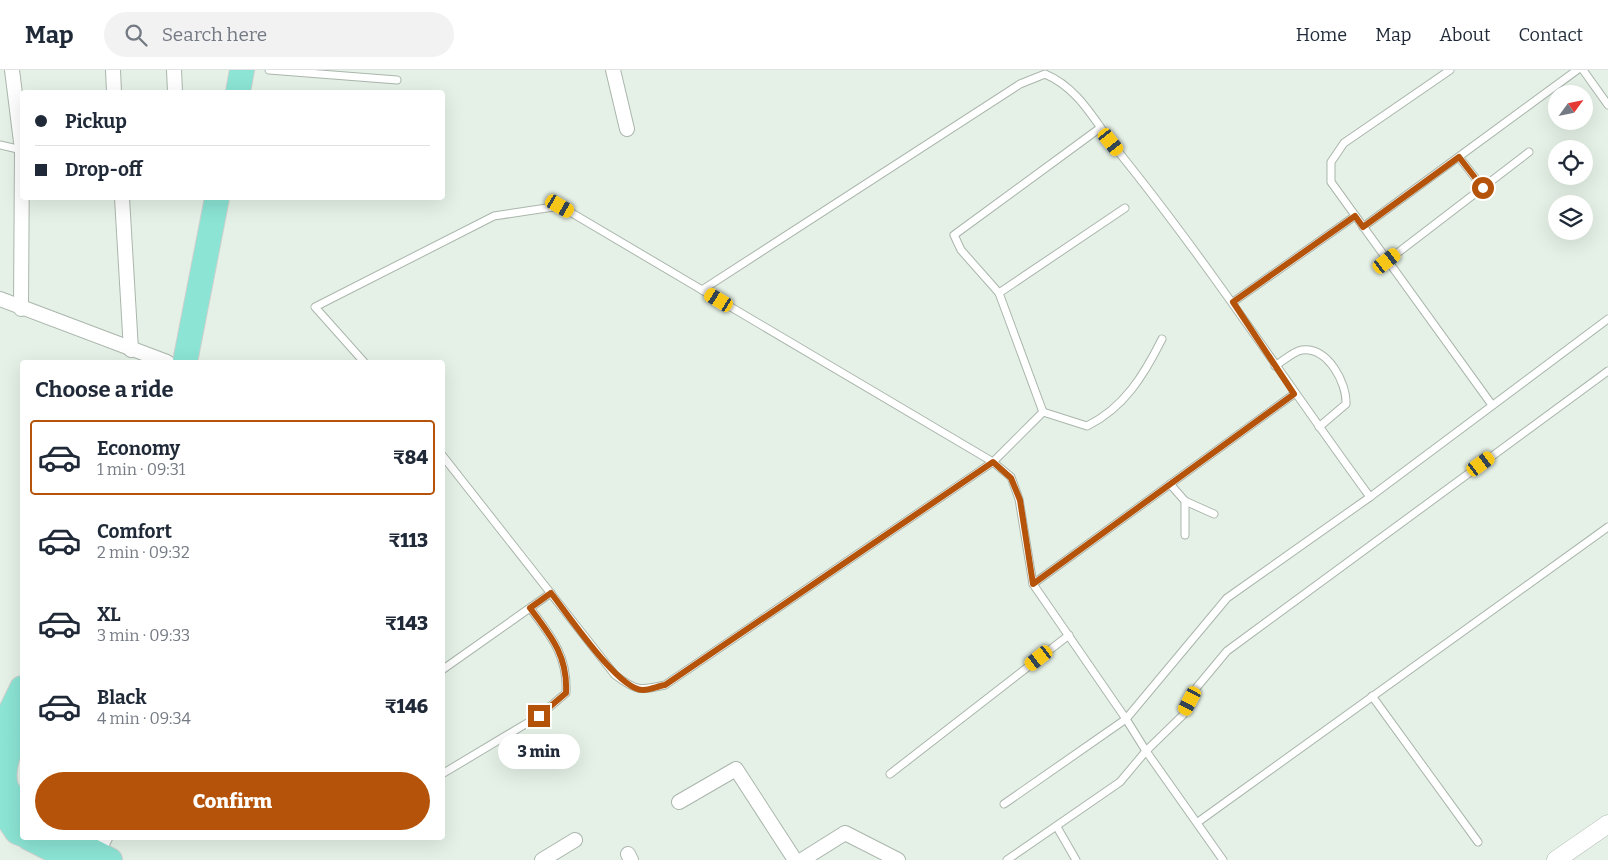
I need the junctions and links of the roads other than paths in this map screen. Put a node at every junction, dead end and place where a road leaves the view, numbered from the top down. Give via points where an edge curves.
1 (12, 70) edge
2 (113, 70) edge
3 (174, 70) edge
4 (226, 70) edge
5 (242, 70) edge
6 (269, 70) edge
7 (613, 70) edge
8 (1450, 70) edge
9 (1577, 70) edge
10 (1583, 70) edge
11 (397, 80) dead end
12 (114, 90) edge
13 (175, 90) edge
14 (222, 90) edge
15 (238, 90) edge
16 (1608, 105) edge
17 (1100, 128) junction
18 (627, 129) dead end
19 (20, 134) edge
20 (0, 145) edge
21 (20, 150) edge
22 (1529, 152) dead end
23 (1459, 157) junction
24 (1483, 188) junction
25 (22, 200) edge
26 (122, 200) edge
27 (201, 200) edge
28 (217, 200) edge
29 (1125, 208) dead end
30 (1355, 216) junction
31 (1363, 227) junction
32 (1387, 261) junction
33 (702, 290) junction
34 (999, 293) junction
35 (0, 299) edge
36 (1233, 302) junction
37 (21, 308) junction
38 (1608, 319) edge
39 (1162, 339) dead end
40 (131, 350) junction
41 (162, 360) edge
42 (168, 360) edge
43 (185, 360) edge
44 (362, 360) edge
45 (1276, 366) junction
46 (1608, 371) edge
47 (1294, 394) junction
48 (1492, 405) junction
49 (1043, 412) junction
50 (1319, 427) junction
51 (445, 459) edge
52 (993, 462) junction
53 (1170, 484) junction
54 (1370, 497) junction
55 (1185, 502) junction
56 (1214, 514) dead end
57 (1608, 527) edge
58 (1185, 535) dead end
59 (1033, 584) junction
60 (551, 593) junction
61 (530, 608) junction
62 (1069, 635) junction
63 (445, 668) edge
64 (20, 692) edge
65 (1372, 696) junction
66 (1126, 719) junction
67 (20, 728) edge
68 (0, 733) edge
69 (1146, 751) junction
70 (445, 772) edge
71 (890, 774) dead end
72 (679, 802) dead end
73 (1004, 804) dead end
74 (20, 806) edge
75 (0, 807) edge
76 (1198, 822) junction
77 (1608, 824) edge
78 (1057, 827) junction
79 (20, 833) edge
80 (33, 840) edge
81 (73, 840) edge
82 (575, 840) dead end
83 (1478, 842) dead end
84 (104, 850) edge
85 (72, 860) edge
86 (542, 860) edge
87 (795, 860) edge
88 (802, 860) edge
89 (898, 860) edge
90 (1007, 860) edge
91 (1076, 860) edge
92 (1224, 860) edge
93 (1556, 860) edge

1 - 19 street
2 - 12 street
3 - 13 street
4 - 14 highway
5 - 15 highway
6 - 11 lane
7 - 18 street
8 - 30 lane via 1344,144 1330,162 1331,182
9 - 23 lane
10 - 16 lane
17 - 33 lane via 1073,90 1045,74 1028,81
17 - 34 lane via 954,234 961,250
17 - 36 lane
20 - 21 lane
22 - 24 lane
23 - 24 lane
23 - 31 lane
24 - 32 lane
25 - 37 street
26 - 40 street
27 - 42 highway
28 - 43 highway
29 - 34 lane
30 - 31 lane
30 - 36 lane
31 - 32 lane
32 - 48 lane
33 - 44 lane via 560,206 494,216 315,307
33 - 52 lane
34 - 49 lane
35 - 37 street
36 - 45 lane
37 - 40 street
38 - 48 lane
39 - 49 lane via 1151,362 1128,395 1106,417 1087,426
40 - 41 street
45 - 47 lane
45 - 50 lane via 1301,350 1318,352 1336,371 1346,390 1346,404
46 - 69 lane via 1227,651 1198,687 1183,714
47 - 50 lane
47 - 53 lane
48 - 54 lane
49 - 52 lane
50 - 54 lane
51 - 60 lane
52 - 59 lane via 1011,478 1020,500
52 - 60 lane via 665,685 642,690 615,675
53 - 55 lane
53 - 59 lane
54 - 66 lane via 1227,598
55 - 56 lane
55 - 58 lane
57 - 65 lane
59 - 62 lane
60 - 61 lane
61 - 63 lane
61 - 70 lane via 557,644 567,678 566,693 539,716
62 - 66 lane
62 - 71 lane
64 - 68 highway
65 - 76 lane
65 - 83 lane
66 - 69 lane
66 - 73 lane
67 - 74 highway via 5,758 3,773 6,787
69 - 76 lane
69 - 78 lane via 1120,782
72 - 87 street via 736,769
75 - 79 highway
76 - 92 lane
77 - 93 street
78 - 90 lane
78 - 91 lane
80 - 85 highway
81 - 84 highway
82 - 86 street
88 - 89 street via 845,833

